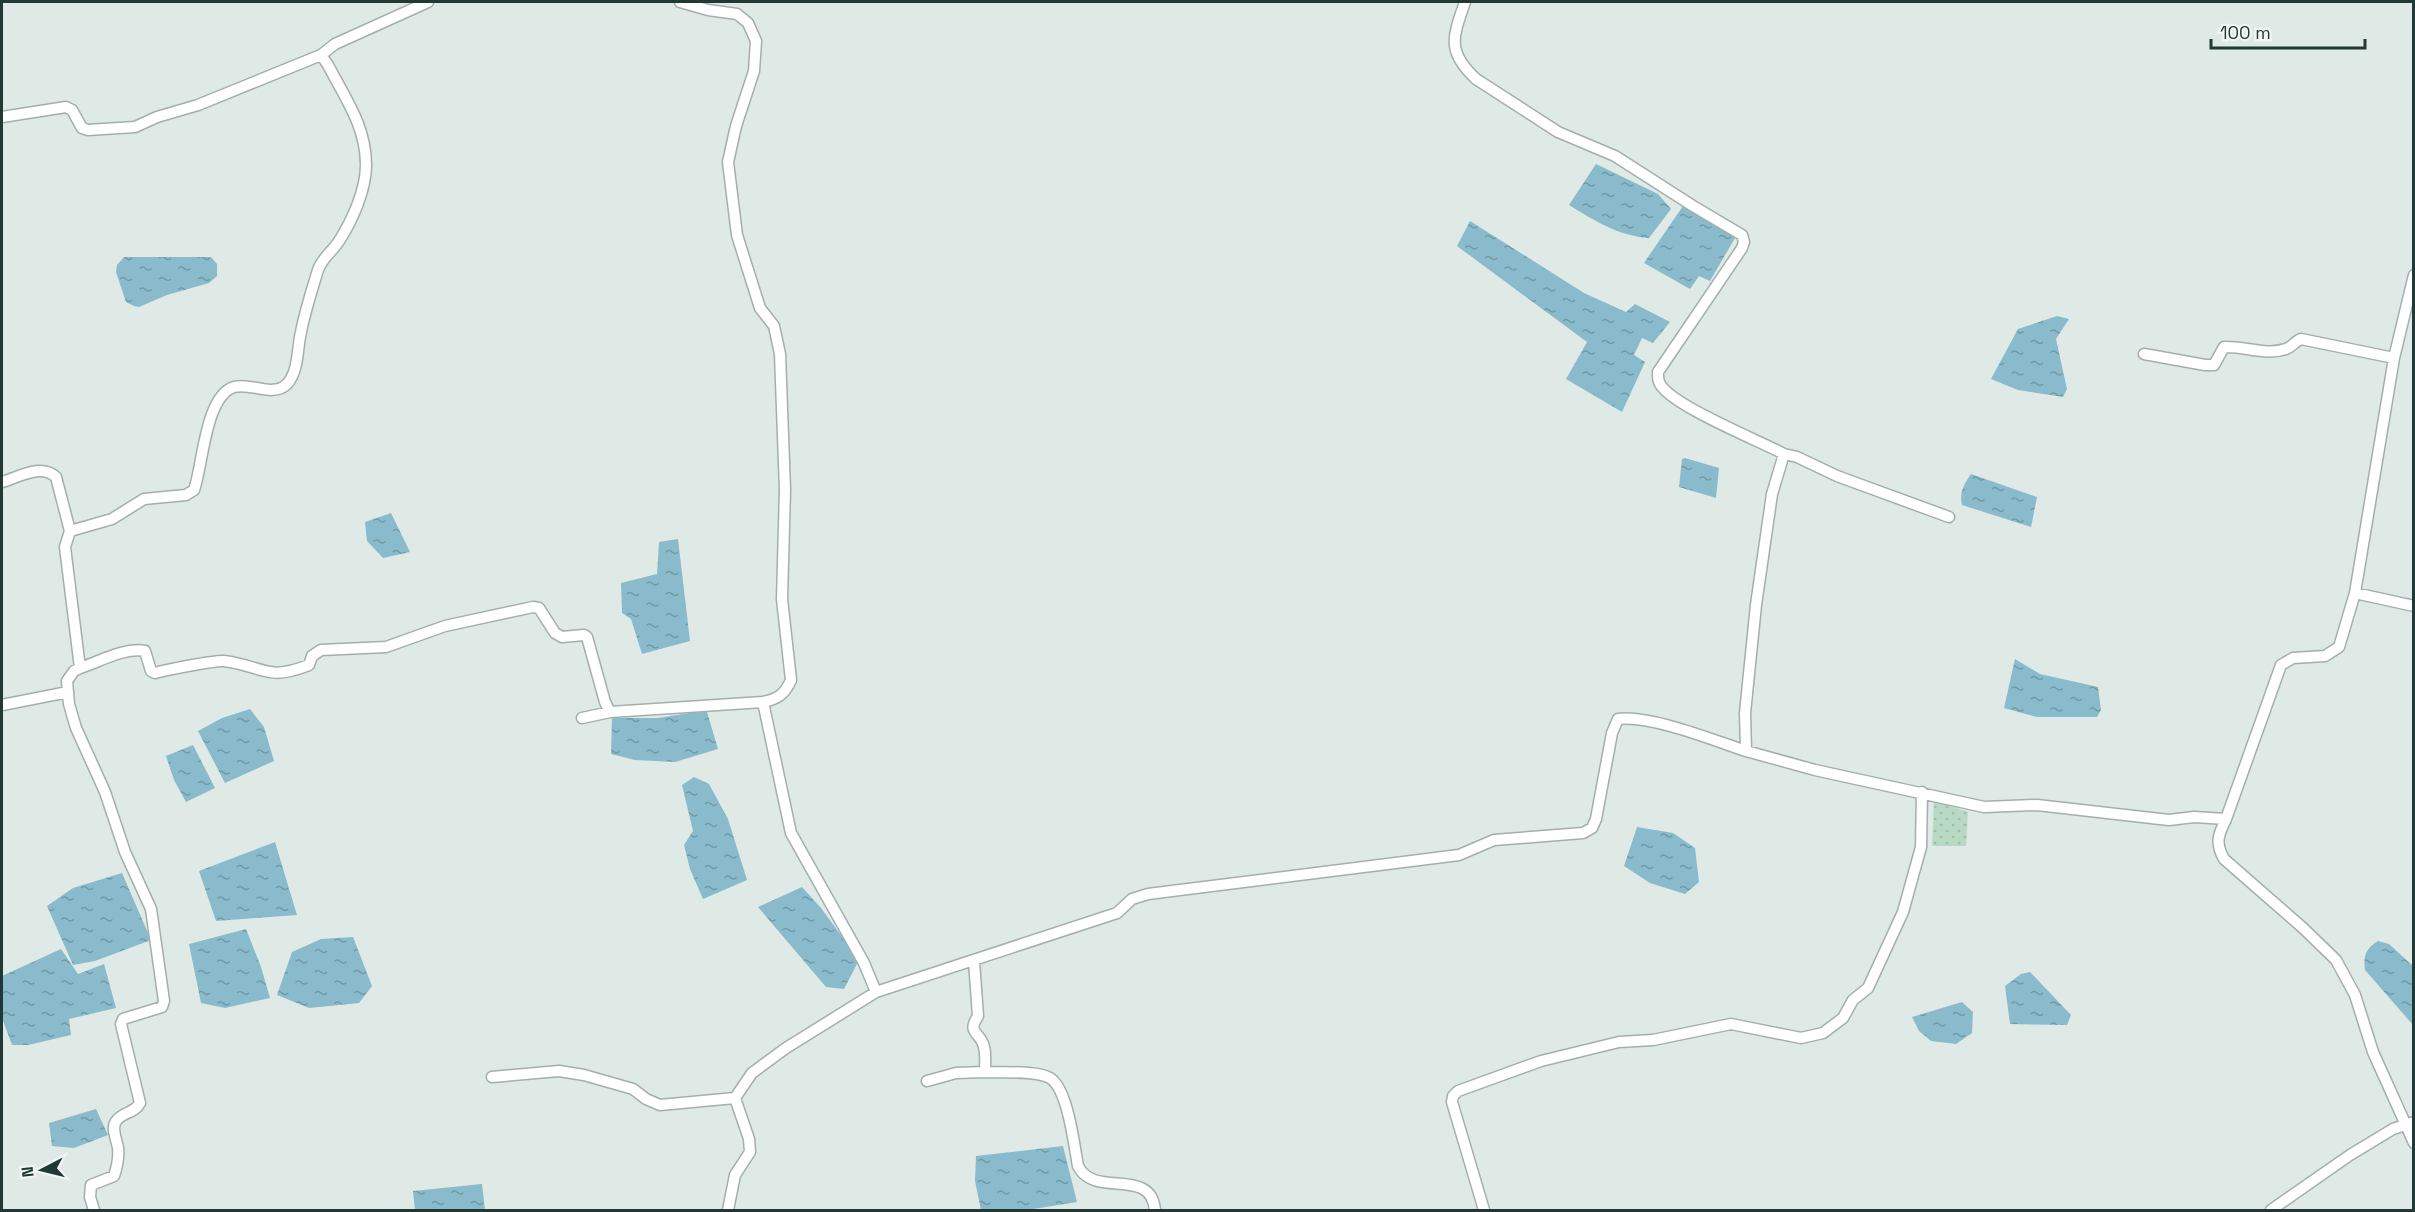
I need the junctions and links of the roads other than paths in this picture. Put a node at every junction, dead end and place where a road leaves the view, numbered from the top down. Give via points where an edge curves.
1 (428, 2) edge
2 (680, 2) edge
3 (1465, 2) edge
4 (321, 55) junction
5 (2, 117) edge
6 (2414, 275) edge
7 (2144, 354) dead end
8 (2394, 358) junction
9 (1784, 454) junction
10 (2, 482) edge
11 (1949, 517) dead end
12 (70, 531) junction
13 (2355, 593) junction
14 (2414, 606) edge
15 (80, 668) junction
16 (68, 692) junction
17 (763, 702) junction
18 (2, 705) edge
19 (610, 712) junction
20 (582, 718) dead end
21 (1746, 752) junction
22 (1923, 792) junction
23 (2226, 819) junction
24 (974, 962) junction
25 (876, 992) junction
26 (985, 1072) junction
27 (492, 1077) dead end
28 (927, 1081) dead end
29 (735, 1098) junction
30 (2409, 1124) edge
31 (2414, 1143) edge
32 (94, 1210) edge
33 (728, 1210) edge
34 (1155, 1210) edge
35 (1484, 1210) edge
36 (2271, 1210) edge

1 - 4 street via 335,44
2 - 17 street via 737,14 748,23 756,41 754,71 728,162 736,235 760,308 774,327 781,374 785,490 782,599 791,680 776,699
3 - 9 street via 1454,48 1476,80 1558,132 1615,156 1742,234 1742,248 1658,372 1659,382 1666,392 1718,423
4 - 5 street via 135,127 88,130 66,107
4 - 12 street via 362,129 366,168 354,212 317,272 295,369 280,389 235,387 224,393 208,422 195,490 186,495 144,499 112,519
6 - 8 street
7 - 8 street via 2205,365 2214,364 2224,347 2268,352 2289,349 2301,339
8 - 13 street
9 - 11 street
9 - 21 street via 1772,494 1757,595 1745,713
10 - 12 street via 38,470 51,472 56,477
12 - 15 street via 65,547
13 - 14 street
13 - 23 street via 2339,647 2325,656 2293,658 2281,665
15 - 16 street via 68,681
15 - 19 street via 141,650 155,673 221,660 271,674 292,672 309,665 312,656 321,650 386,647 445,626 533,607 539,608 562,637 587,637
16 - 18 street
16 - 32 street via 76,728 151,909 164,1001 155,1011 123,1020 121,1024 140,1103 114,1125 117,1164 114,1176 91,1185
17 - 19 street
17 - 25 street via 791,833
19 - 20 street
21 - 22 street
21 - 24 street via 1695,734 1630,718 1618,719 1596,819 1584,833 1494,840 1459,855 1148,894 1132,899 1117,913
22 - 23 street via 1984,807 2037,805 2169,820
22 - 35 street via 1921,847 1903,912 1868,988 1853,1000 1843,1018 1823,1033 1802,1038 1731,1024 1653,1040 1619,1042 1541,1061 1458,1091 1452,1102
23 - 30 street via 2218,835 2218,848 2224,859 2336,960 2355,994 2373,1052
24 - 25 street
24 - 26 street via 978,1016 973,1031 984,1045
25 - 29 street via 752,1073
26 - 28 street via 956,1073
26 - 34 street via 1051,1078 1061,1094 1083,1175 1149,1191 1155,1200
27 - 29 street via 559,1071 584,1075 633,1089 660,1105
29 - 33 street via 750,1152 735,1174
30 - 31 street
30 - 36 street via 2393,1129 2350,1155

